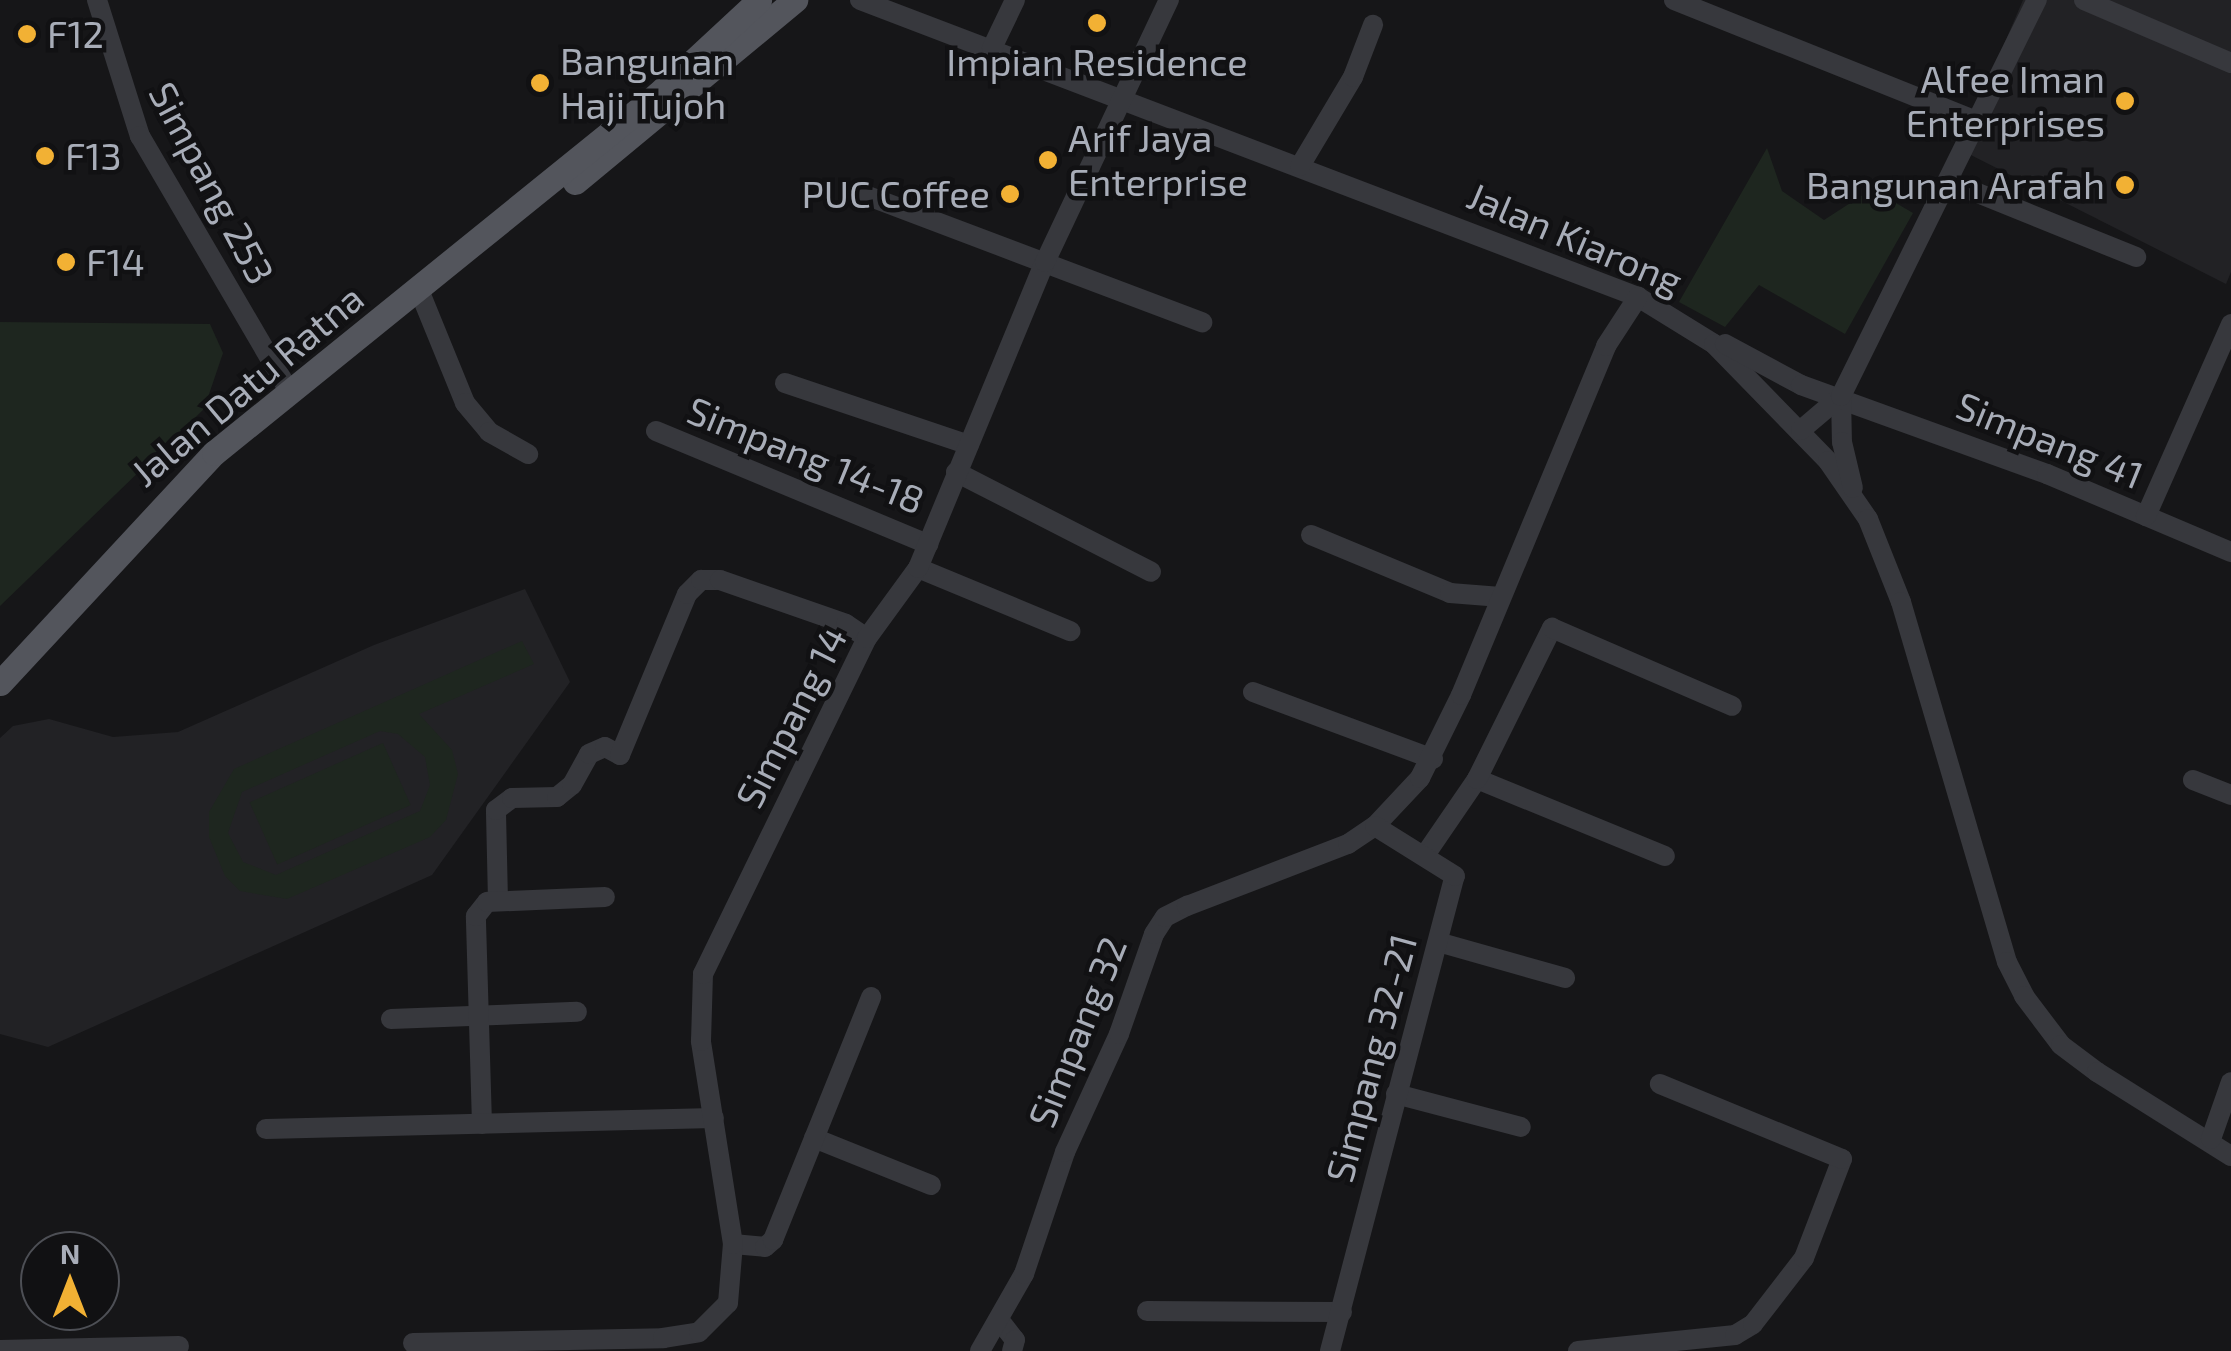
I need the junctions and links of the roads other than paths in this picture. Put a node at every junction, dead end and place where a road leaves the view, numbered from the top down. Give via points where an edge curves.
1 (97, 0) edge
2 (759, 0) edge
3 (795, 0) edge
4 (1014, 0) edge
5 (1169, 0) edge
6 (1674, 0) edge
7 (2037, 0) edge
8 (2084, 0) edge
9 (867, 2) edge
10 (1373, 24) dead end
11 (992, 48) junction
12 (2231, 62) edge
13 (1120, 99) junction
14 (1976, 121) junction
15 (1300, 166) junction
16 (1948, 182) junction
17 (860, 193) dead end
18 (474, 246) junction
19 (2136, 257) dead end
20 (1045, 262) junction
21 (419, 290) junction
22 (1638, 296) junction
23 (1202, 322) dead end
24 (2231, 324) edge
25 (1690, 325) junction
26 (786, 384) dead end
27 (288, 388) junction
28 (1841, 396) junction
29 (1801, 430) junction
30 (656, 431) dead end
31 (968, 445) junction
32 (528, 454) dead end
33 (956, 472) junction
34 (1855, 495) junction
35 (2146, 516) junction
36 (1312, 535) dead end
37 (928, 544) junction
38 (2231, 552) edge
39 (918, 568) junction
40 (1151, 572) dead end
41 (1501, 597) junction
42 (1070, 631) dead end
43 (866, 638) junction
44 (0, 683) edge
45 (1254, 692) dead end
46 (1732, 706) dead end
47 (1433, 759) junction
48 (1477, 779) junction
49 (2193, 780) dead end
50 (2231, 795) edge
51 (1375, 826) junction
52 (1426, 855) junction
53 (1665, 856) dead end
54 (605, 897) dead end
55 (498, 901) junction
56 (1438, 942) junction
57 (1566, 978) dead end
58 (871, 997) dead end
59 (577, 1012) dead end
60 (479, 1016) junction
61 (391, 1018) dead end
62 (2231, 1082) edge
63 (1660, 1084) dead end
64 (1396, 1094) junction
65 (714, 1118) junction
66 (482, 1124) junction
67 (1521, 1127) dead end
68 (266, 1129) dead end
69 (814, 1138) junction
70 (2211, 1139) junction
71 (2231, 1156) edge
72 (931, 1185) dead end
73 (733, 1244) junction
74 (1147, 1311) dead end
75 (1342, 1312) junction
76 (1000, 1321) junction
77 (413, 1342) dead end
78 (180, 1346) dead end
79 (0, 1350) edge
80 (980, 1351) edge
81 (1012, 1351) edge
82 (1330, 1351) edge
83 (1578, 1351) edge

1 - 27 street, Simpang 253 via 140,136
2 - 18 main road, Jalan Datu Ratna
3 - 18 main road, Jalan Datu Ratna via 558,194
4 - 11 street
5 - 13 street, Simpang 14
6 - 14 street
7 - 14 street
8 - 12 street
9 - 11 street, Jalan Kiarong
10 - 15 street via 1354,77
11 - 13 street, Jalan Kiarong
13 - 15 street, Jalan Kiarong
13 - 20 street, Simpang 14
14 - 16 street
15 - 22 street, Jalan Kiarong
16 - 19 street
16 - 28 street
17 - 20 street
18 - 21 main road, Jalan Datu Ratna
20 - 23 street
20 - 31 street, Simpang 14
21 - 27 main road, Jalan Datu Ratna
21 - 32 street via 465,403 489,432
22 - 25 street, Jalan Kiarong
22 - 41 street, Simpang 32 via 1606,346
24 - 35 street
25 - 28 street, Simpang 41 via 1781,376
25 - 29 street, Jalan Kiarong
26 - 31 street
27 - 44 main road, Jalan Datu Ratna via 158,507
28 - 29 street
28 - 34 street via 1842,442
28 - 35 street, Simpang 41
29 - 34 street, Jalan Kiarong
30 - 37 street, Simpang 14-18
31 - 33 street, Simpang 14
33 - 37 street, Simpang 14
33 - 40 street
34 - 70 street, Jalan Kiarong via 1901,602 1965,829 2024,996 2061,1045
35 - 38 street, Simpang 41
36 - 41 street via 1450,593
37 - 39 street, Simpang 14
39 - 42 street
39 - 43 street, Simpang 14
41 - 47 street, Simpang 32
43 - 55 street via 810,611 720,580 701,580 687,594 620,755 605,748 590,754 557,797 503,802 496,810
43 - 65 street, Simpang 14 via 703,974 701,1041
45 - 47 street
46 - 48 street via 1552,628
47 - 51 street, Simpang 32
48 - 52 street
48 - 53 street
49 - 50 street
51 - 52 street, Simpang 32-21
51 - 76 street, Simpang 32 via 1348,844 1165,917
52 - 56 street, Simpang 32-21 via 1456,876
54 - 55 street
55 - 60 street via 486,902 476,916
56 - 57 street
56 - 64 street, Simpang 32-21
58 - 69 street
59 - 60 street
60 - 61 street
60 - 66 street
62 - 70 street
63 - 83 street via 1842,1159 1804,1258 1753,1324 1735,1335
64 - 67 street
64 - 75 street, Simpang 32-21
65 - 66 street
65 - 73 street, Simpang 14
66 - 68 street
69 - 72 street
69 - 73 street via 773,1240 765,1247
70 - 71 street, Jalan Kiarong
73 - 77 street, Simpang 14 via 728,1303 700,1332
74 - 75 street
75 - 82 street, Simpang 32-21
76 - 80 street, Simpang 32
76 - 81 street via 1015,1340
78 - 79 street

